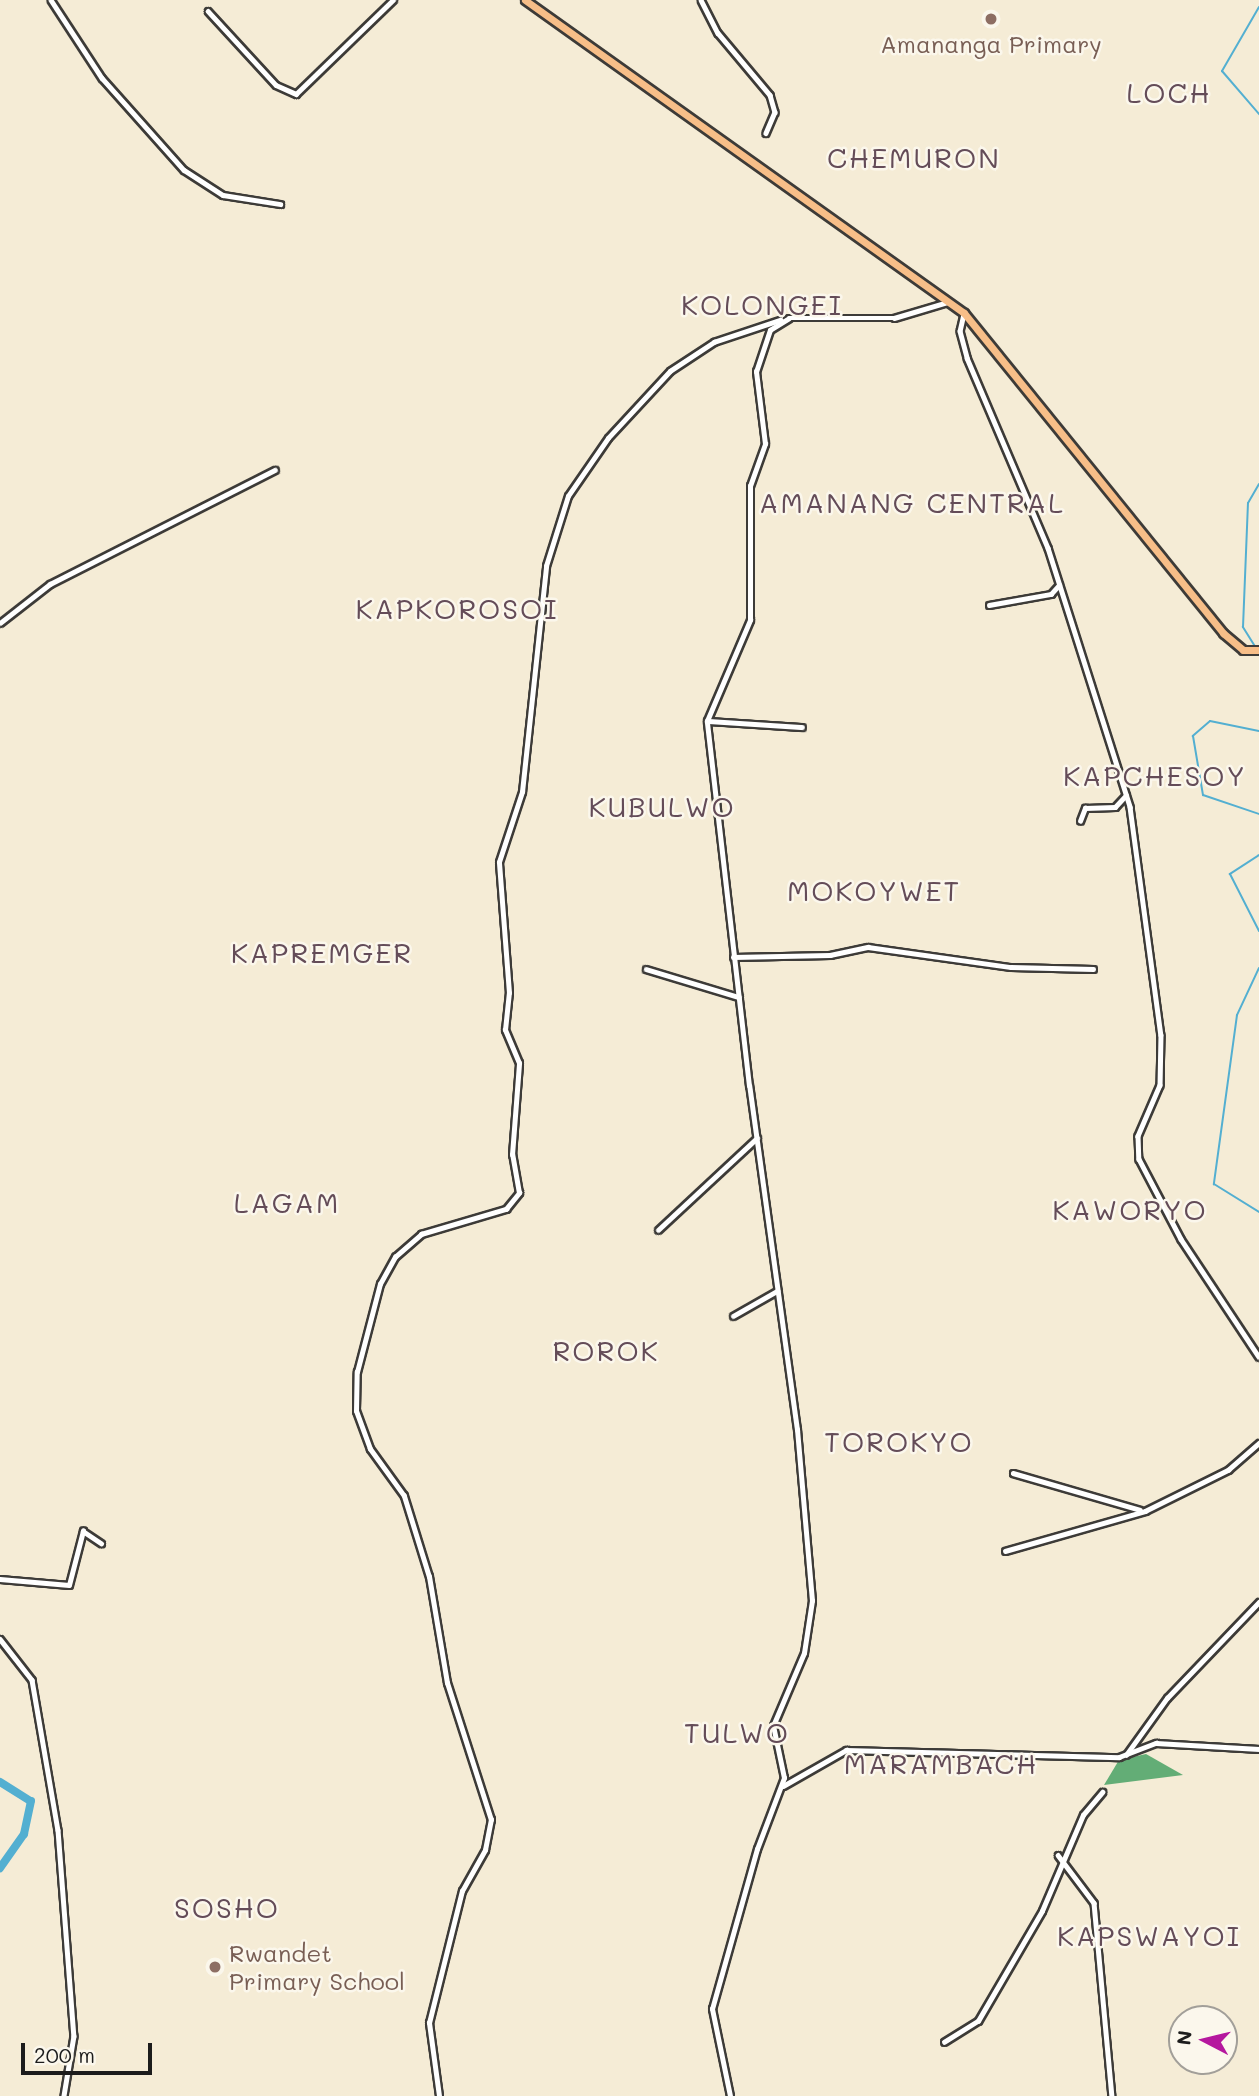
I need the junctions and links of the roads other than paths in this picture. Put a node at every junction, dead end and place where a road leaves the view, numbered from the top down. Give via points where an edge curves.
1 (51, 0) edge
2 (393, 0) edge
3 (525, 0) edge
4 (701, 0) edge
5 (208, 12) dead end
6 (765, 133) dead end
7 (280, 204) dead end
8 (947, 302) junction
9 (964, 313) junction
10 (780, 320) junction
11 (275, 470) dead end
12 (1059, 584) junction
13 (989, 605) dead end
14 (0, 623) edge
15 (1259, 650) edge
16 (708, 721) junction
17 (802, 727) dead end
18 (1127, 795) junction
19 (1080, 821) dead end
20 (733, 957) junction
21 (646, 969) dead end
22 (1093, 969) dead end
23 (739, 997) junction
24 (758, 1138) junction
25 (658, 1230) dead end
26 (777, 1291) junction
27 (733, 1316) dead end
28 (1259, 1357) edge
29 (1259, 1443) edge
30 (1013, 1473) dead end
31 (1144, 1511) junction
32 (102, 1543) dead end
33 (1005, 1551) dead end
34 (0, 1579) edge
35 (1259, 1602) edge
36 (0, 1639) edge
37 (1259, 1749) edge
38 (1125, 1756) junction
39 (782, 1786) junction
40 (1102, 1792) dead end
41 (1058, 1855) dead end
42 (1062, 1863) junction
43 (944, 2042) dead end
44 (64, 2096) edge
45 (439, 2096) edge
46 (730, 2096) edge
47 (1112, 2096) edge

1 - 7 street via 102,78 184,170 223,195
2 - 5 street via 296,94 271,80
3 - 8 main road
4 - 6 street via 718,33 770,95 775,112
8 - 9 main road
8 - 10 street via 894,318
9 - 12 street via 960,331 980,398
9 - 15 main road via 1223,633 1243,650
10 - 16 street via 758,357 765,444 750,485 750,620
10 - 45 street via 714,342 670,371 608,438 568,496 546,566 522,792 499,862 509,993 505,1030 519,1063 512,1155 519,1193 506,1209 421,1234 395,1257 380,1284 357,1372 356,1411 370,1449 404,1496 429,1577 447,1683 491,1821 485,1850 462,1891 429,2023
11 - 14 street via 50,584
12 - 13 street via 1051,594
12 - 18 street
16 - 17 street
16 - 20 street
18 - 19 street via 1115,807 1085,807
18 - 28 street via 1161,1035 1160,1085 1138,1136 1139,1159 1181,1239
20 - 22 street via 830,955 868,947 1011,967
20 - 23 street
21 - 23 street
23 - 24 street
24 - 25 street
24 - 26 street
26 - 27 street
26 - 39 street via 812,1601 804,1653 773,1726
29 - 31 street via 1228,1470
30 - 31 street
31 - 33 street
32 - 34 street via 83,1531 69,1585
35 - 38 street via 1167,1698
36 - 44 street via 32,1680 49,1766 74,2036
37 - 38 street via 1156,1743
38 - 39 street via 846,1750
39 - 46 street via 757,1849 712,2009
40 - 42 street via 1083,1815
41 - 42 street
42 - 43 street via 1042,1911 978,2021
42 - 47 street via 1094,1903

